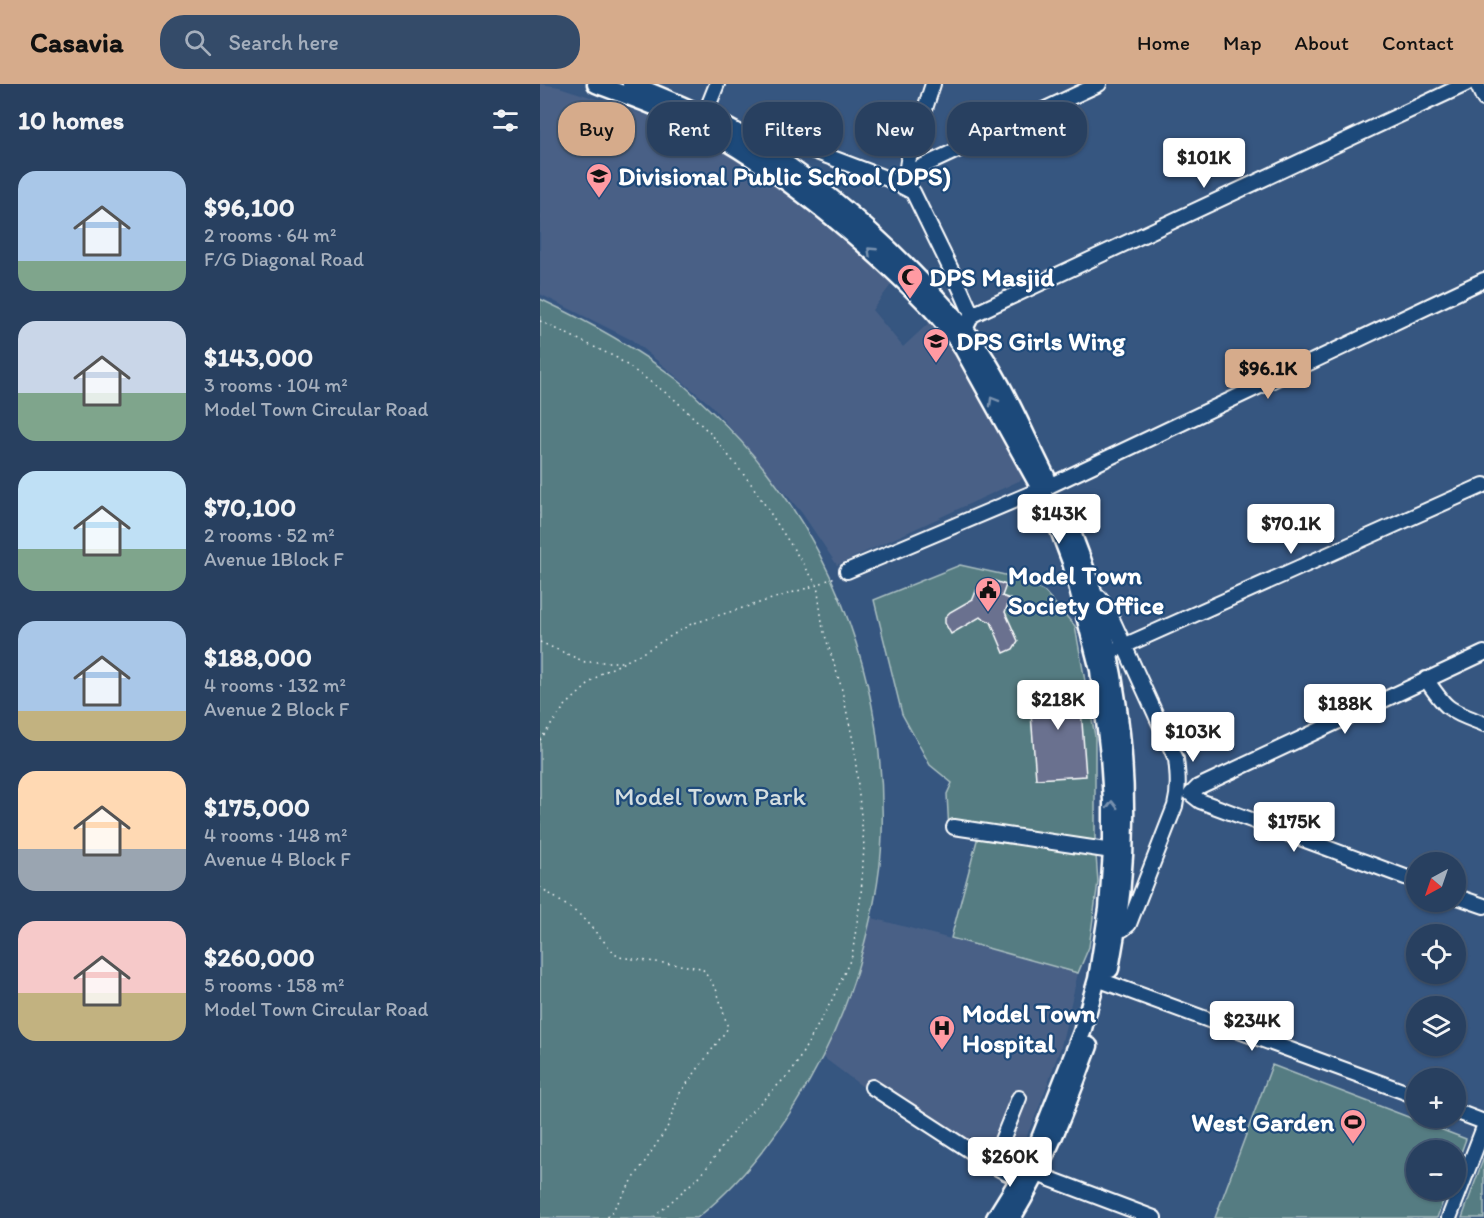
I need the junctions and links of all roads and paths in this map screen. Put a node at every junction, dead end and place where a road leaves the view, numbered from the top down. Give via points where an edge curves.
1 (596, 84) edge
2 (631, 84) edge
3 (717, 84) edge
4 (933, 84) edge
5 (1100, 84) edge
6 (1466, 84) edge
7 (1477, 84) edge
8 (1484, 99) edge
9 (647, 102) edge
10 (665, 102) edge
11 (710, 102) edge
12 (731, 143) edge
13 (772, 156) edge
14 (834, 156) edge
15 (905, 179) junction
16 (1484, 280) edge
17 (540, 321) edge
18 (963, 326) junction
19 (1484, 484) edge
20 (1045, 487) junction
21 (847, 572) joint
22 (817, 585) junction
23 (1088, 597) junction
24 (540, 642) edge
25 (1126, 646) junction
26 (1108, 653) junction
27 (1484, 653) edge
28 (624, 662) junction
29 (1426, 679) junction
30 (1484, 724) edge
31 (540, 740) edge
32 (1185, 793) junction
33 (954, 827) dead end
34 (1112, 851) junction
35 (1406, 877) edge
36 (540, 887) edge
37 (1466, 900) edge
38 (1484, 906) edge
39 (1118, 928) junction
40 (1102, 980) junction
41 (872, 1087) dead end
42 (1406, 1092) edge
43 (1019, 1098) dead end
44 (1466, 1115) edge
45 (1484, 1122) edge
46 (1484, 1127) edge
47 (992, 1165) junction
48 (1030, 1174) junction
49 (605, 1218) edge
50 (653, 1218) edge
51 (995, 1218) edge
52 (1012, 1218) edge
53 (1154, 1218) edge
54 (1449, 1218) edge

1 - 9 main road
2 - 10 main road
3 - 11 street
4 - 15 street
5 - 15 street
6 - 18 street
7 - 8 street
18 -> 12 main road via 917,293 789,183
13 - 18 main road via 881,241
14 - 15 street
15 - 18 street via 916,195
16 - 20 street
17 - 22 path via 617,358 681,405 712,435 752,485
18 - 20 main road via 989,365
19 - 25 street
20 - 21 street
20 - 23 main road via 1078,543
21 - 22 path
22 - 28 path via 691,624
22 - 50 path via 823,629 854,746 864,846 852,956 793,1070 740,1123 702,1174
23 - 25 street via 1103,600
23 - 26 main road
34 -> 23 main road via 1105,707
24 - 28 path via 585,662
25 - 26 street
25 - 32 street via 1176,759
26 - 39 main road via 1119,708 1124,764
27 - 29 street
28 - 31 path via 600,674 565,706
29 - 30 street via 1448,709
29 - 32 street
32 - 35 street
32 - 39 street via 1129,924
33 - 34 street
34 - 40 main road
36 - 49 path via 579,915 618,957 702,968 717,991 728,1028 680,1094 667,1128
37 - 38 street
39 - 40 main road
40 - 42 street
40 - 48 main road via 1092,1038 1073,1089
41 - 47 street
43 - 47 street
44 - 45 street
46 - 54 street
47 - 48 street via 1007,1173
48 - 51 main road
48 - 52 main road
48 - 53 street

